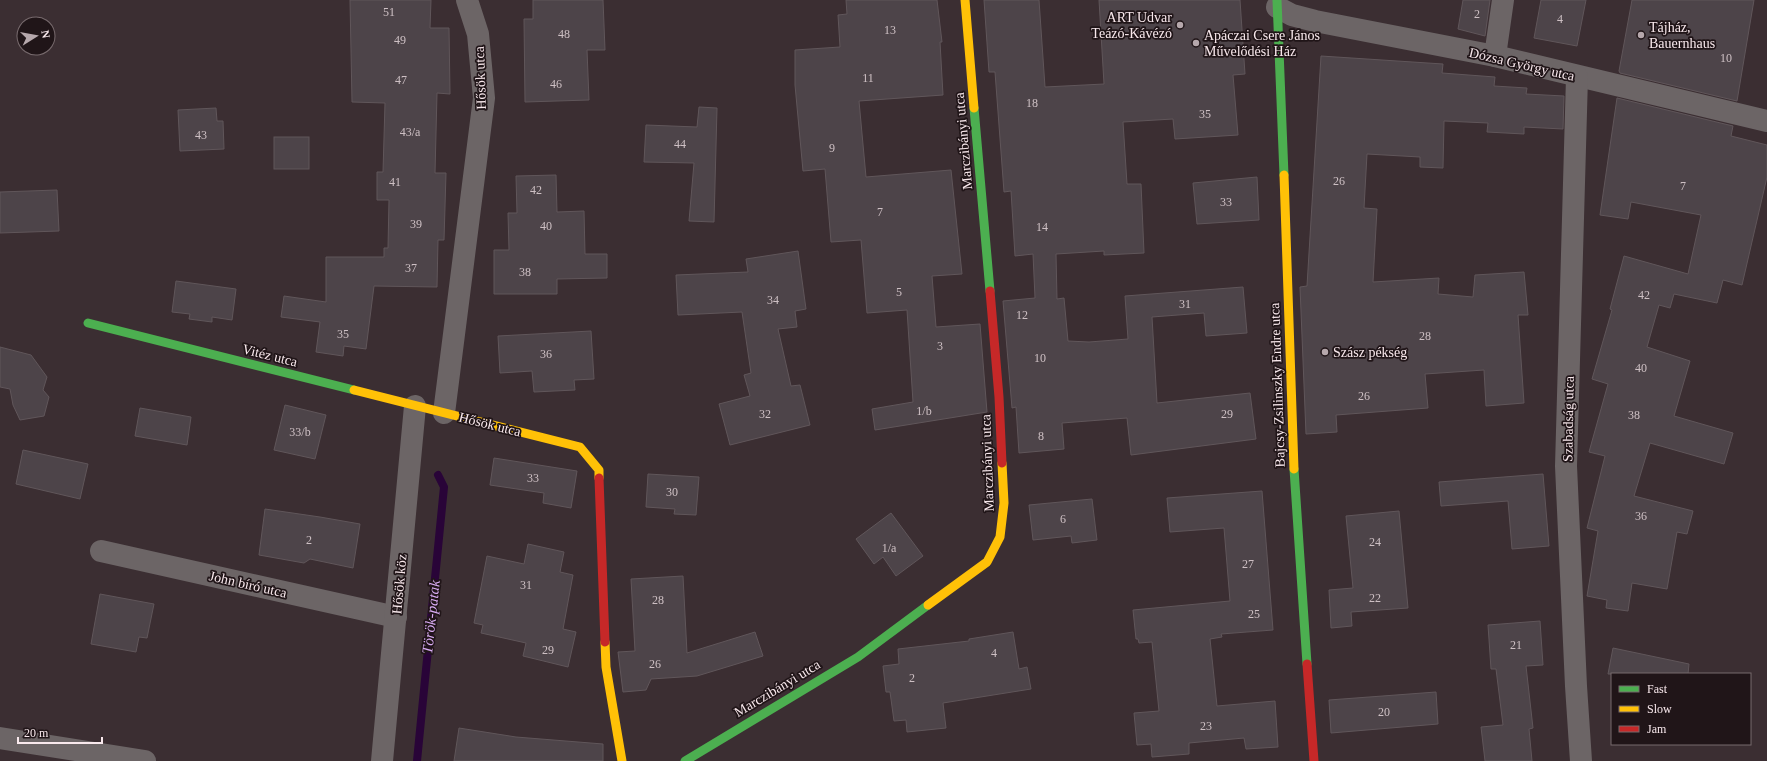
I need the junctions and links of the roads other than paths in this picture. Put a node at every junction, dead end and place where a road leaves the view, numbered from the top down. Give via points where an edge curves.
1 (466, 0) edge
2 (965, 0) edge
3 (1503, 0) edge
4 (1277, 2) edge
5 (1495, 56) junction
6 (1577, 77) junction
7 (1767, 121) edge
8 (88, 323) dead end
9 (415, 406) junction
10 (444, 413) junction
11 (101, 551) dead end
12 (396, 617) junction
13 (0, 738) edge
14 (144, 761) edge
15 (382, 761) edge
16 (622, 761) edge
17 (685, 761) edge
18 (1314, 761) edge
19 (1581, 761) edge

1 - 10 street, Hősök utca via 478,34 484,98
2 - 17 street, Marczibányi utca via 999,397 1004,503 1000,537 987,562 858,657
3 - 5 street
4 - 5 street, Dózsa György utca via 1292,15 1315,21
4 - 18 street, Bajcsy-Zsilinszky Endre utca via 1295,483
5 - 6 street, Dózsa György utca
6 - 7 street, Dózsa György utca
6 - 19 street, Szabadság utca via 1566,466
8 - 9 street, Vitéz utca
9 - 10 street, Vitéz utca
9 - 12 street, Hősök köz
10 - 16 street, Hősök utca via 580,447 599,470 606,667
11 - 12 street, John bíró utca
12 - 15 street, Hősök köz
13 - 14 street

